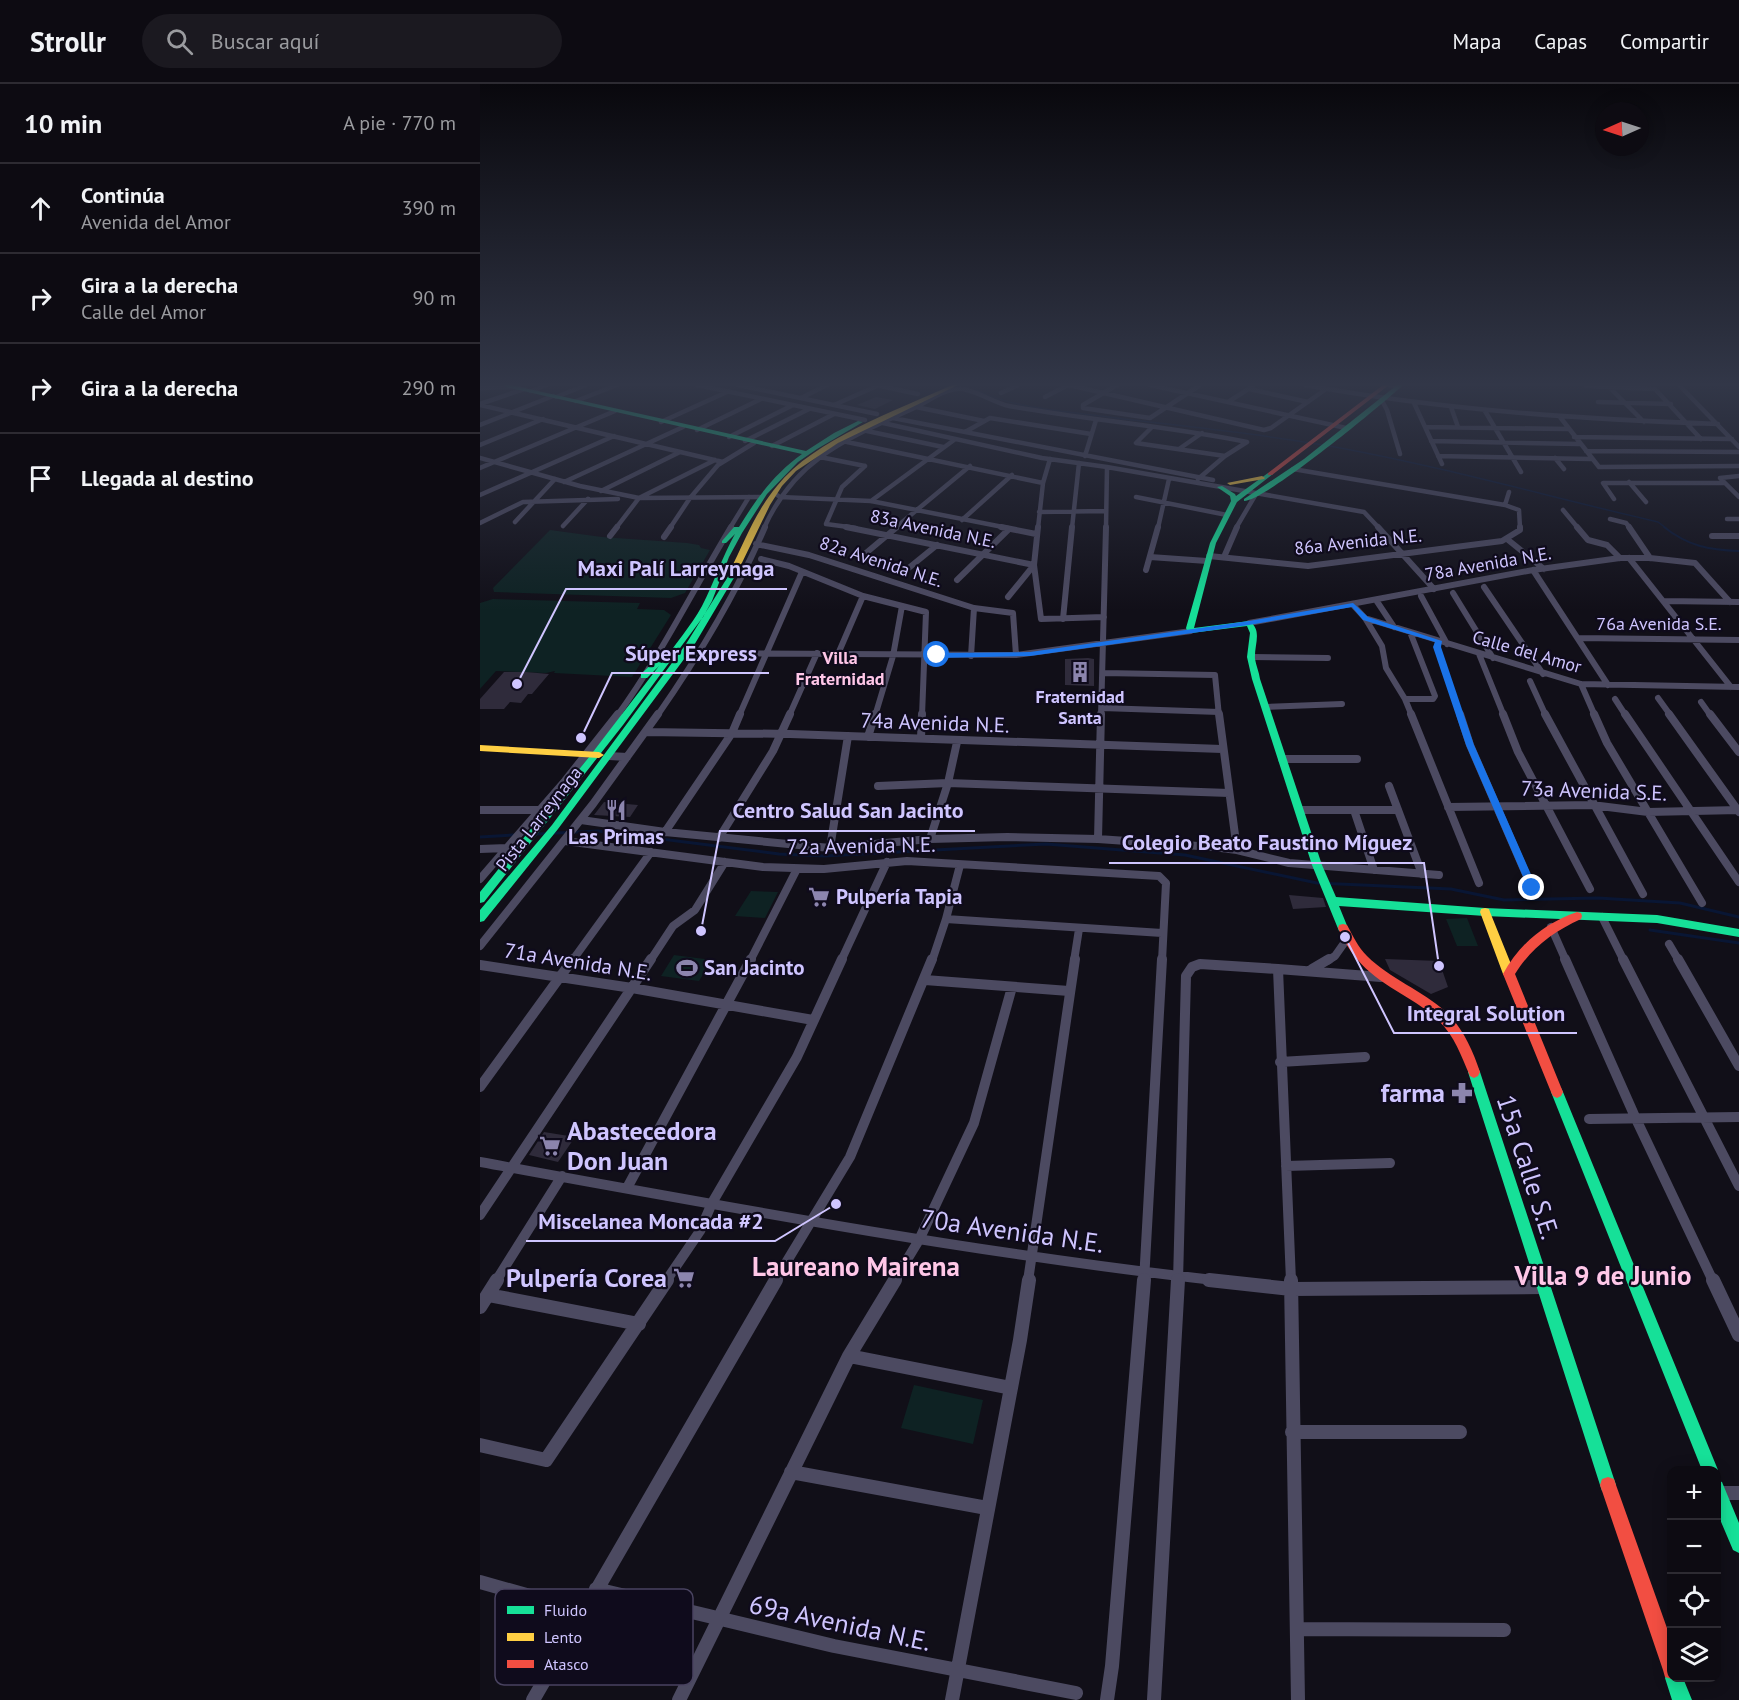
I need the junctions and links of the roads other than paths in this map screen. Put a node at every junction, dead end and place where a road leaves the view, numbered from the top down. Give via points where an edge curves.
1 (488, 460) edge
2 (498, 460) edge
3 (558, 460) edge
4 (609, 460) edge
5 (663, 460) edge
6 (715, 460) edge
7 (717, 460) edge
8 (803, 460) edge
9 (806, 460) edge
10 (841, 460) edge
11 (926, 460) edge
12 (941, 460) edge
13 (1050, 460) edge
14 (1060, 460) edge
15 (1108, 460) edge
16 (1220, 460) edge
17 (1297, 460) edge
18 (1302, 460) edge
19 (1440, 460) edge
20 (1513, 460) edge
21 (1557, 460) edge
22 (1592, 460) edge
23 (494, 462) junction
24 (723, 462) joint
25 (1079, 463) junction
26 (1442, 464) dead end
27 (970, 466) junction
28 (1739, 466) edge
29 (1107, 467) junction
30 (480, 468) edge
31 (1293, 469) junction
32 (1564, 469) dead end
33 (531, 472) junction
34 (1521, 472) dead end
35 (1012, 476) junction
36 (1739, 476) edge
37 (1200, 478) junction
38 (555, 479) junction
39 (1169, 479) junction
40 (564, 482) junction
41 (1629, 482) junction
42 (1043, 483) junction
43 (1193, 483) junction
44 (1266, 483) junction
45 (1724, 483) junction
46 (1225, 485) junction
47 (1252, 490) junction
48 (600, 491) junction
49 (1509, 492) dead end
50 (480, 495) edge
51 (777, 496) junction
52 (755, 497) junction
53 (1136, 497) dead end
54 (1739, 497) edge
55 (639, 498) junction
56 (690, 498) junction
57 (836, 498) junction
58 (1614, 499) dead end
59 (588, 500) junction
60 (534, 501) junction
61 (871, 501) junction
62 (1234, 501) junction
63 (1165, 502) junction
64 (1646, 502) dead end
65 (1505, 505) junction
66 (753, 510) junction
67 (1563, 510) dead end
68 (916, 511) junction
69 (1074, 511) junction
70 (1106, 511) junction
71 (1039, 512) junction
72 (1228, 514) junction
73 (1610, 519) dead end
74 (1726, 519) dead end
75 (1739, 519) edge
76 (962, 520) junction
77 (515, 522) dead end
78 (480, 524) edge
79 (563, 526) dead end
80 (1009, 529) junction
81 (888, 534) junction
82 (1036, 534) junction
83 (610, 536) dead end
84 (1712, 536) dead end
85 (1739, 536) edge
86 (664, 537) dead end
87 (1507, 538) junction
88 (724, 542) junction
89 (756, 544) junction
90 (938, 545) junction
91 (866, 553) dead end
92 (1403, 553) junction
93 (983, 555) junction
94 (1150, 557) junction
95 (1224, 557) junction
96 (1620, 558) junction
97 (1629, 558) junction
98 (1650, 558) junction
99 (761, 559) dead end
100 (1208, 559) junction
101 (1034, 565) junction
102 (1544, 569) junction
103 (905, 570) dead end
104 (1146, 570) dead end
105 (1533, 570) junction
106 (802, 572) junction
107 (957, 580) dead end
108 (1484, 587) dead end
109 (1434, 589) junction
110 (1453, 593) dead end
111 (863, 596) junction
112 (1421, 596) dead end
113 (1008, 597) dead end
114 (1376, 600) junction
115 (1664, 601) junction
116 (1730, 602) junction
117 (1739, 603) edge
118 (1353, 605) junction
119 (902, 606) junction
120 (974, 608) junction
121 (996, 610) joint
122 (1104, 617) junction
123 (1365, 618) junction
124 (1064, 619) junction
125 (1249, 623) junction
126 (1394, 627) junction
127 (1191, 631) junction
128 (1410, 632) junction
129 (1578, 638) junction
130 (1693, 639) junction
131 (682, 640) junction
132 (1739, 640) edge
133 (1438, 641) junction
134 (1103, 644) junction
135 (1447, 644) junction
136 (765, 652) junction
137 (699, 653) junction
138 (816, 653) junction
139 (838, 654) junction
140 (1479, 654) junction
141 (926, 655) junction
142 (1016, 655) junction
143 (893, 656) junction
144 (971, 656) junction
145 (1251, 657) junction
146 (1328, 658) dead end
147 (1493, 658) junction
148 (1103, 673) junction
149 (1543, 674) junction
150 (644, 676) junction
151 (1530, 681) dead end
152 (1581, 684) junction
153 (1608, 685) junction
154 (1731, 687) junction
155 (1739, 687) edge
156 (1658, 698) dead end
157 (1405, 699) junction
158 (1615, 699) dead end
159 (1701, 702) dead end
160 (1342, 704) dead end
161 (1265, 707) junction
162 (1102, 708) junction
163 (1219, 712) junction
164 (646, 732) junction
165 (732, 733) junction
166 (781, 734) junction
167 (848, 736) junction
168 (868, 737) junction
169 (921, 738) junction
170 (957, 742) junction
171 (1101, 746) junction
172 (480, 748) edge
173 (1222, 749) junction
174 (1739, 752) edge
175 (592, 754) junction
176 (609, 756) junction
177 (627, 757) junction
178 (1282, 759) junction
179 (1357, 759) dead end
180 (948, 783) junction
181 (878, 786) dead end
182 (1389, 786) dead end
183 (1100, 787) junction
184 (1229, 793) junction
185 (1592, 805) junction
186 (1495, 806) junction
187 (1547, 806) junction
188 (1448, 807) junction
189 (480, 810) edge
190 (540, 810) junction
191 (1299, 810) junction
192 (1354, 810) junction
193 (1398, 810) junction
194 (1691, 811) junction
195 (1739, 811) edge
196 (1648, 812) junction
197 (579, 822) junction
198 (532, 826) junction
199 (665, 832) junction
200 (568, 837) junction
201 (719, 838) junction
202 (930, 839) junction
203 (1098, 839) junction
204 (510, 845) junction
205 (830, 848) junction
206 (480, 849) edge
207 (1237, 850) junction
208 (651, 852) junction
209 (725, 862) junction
210 (887, 862) junction
211 (960, 865) junction
212 (1317, 865) junction
213 (797, 869) junction
214 (1374, 870) junction
215 (1422, 874) junction
216 (1439, 875) dead end
217 (480, 879) edge
218 (1739, 882) edge
219 (1479, 884) dead end
220 (1532, 888) dead end
221 (1590, 889) dead end
222 (1642, 894) dead end
223 (480, 898) edge
224 (1330, 898) junction
225 (1702, 903) dead end
226 (1485, 912) junction
227 (1576, 916) junction
228 (1602, 917) junction
229 (480, 918) edge
230 (946, 919) junction
231 (1551, 927) junction
232 (1080, 929) junction
233 (1162, 933) junction
234 (1739, 933) edge
235 (1347, 939) junction
236 (1669, 944) dead end
237 (480, 946) edge
238 (480, 965) edge
239 (1278, 969) junction
240 (1311, 970) junction
241 (1509, 974) junction
242 (1382, 977) junction
243 (561, 978) junction
244 (925, 980) junction
245 (1012, 987) junction
246 (632, 988) junction
247 (1069, 991) junction
248 (727, 1005) junction
249 (813, 1020) junction
250 (1365, 1057) dead end
251 (1280, 1062) junction
252 (1739, 1066) edge
253 (480, 1087) edge
254 (1739, 1117) edge
255 (1704, 1118) junction
256 (1589, 1119) dead end
257 (1636, 1119) junction
258 (480, 1162) edge
259 (1390, 1163) dead end
260 (1286, 1166) junction
261 (511, 1168) junction
262 (562, 1176) junction
263 (1739, 1186) edge
264 (627, 1188) junction
265 (712, 1203) junction
266 (480, 1215) edge
267 (808, 1222) junction
268 (919, 1240) junction
269 (1031, 1257) junction
270 (1145, 1272) junction
271 (1178, 1276) junction
272 (1543, 1287) junction
273 (1291, 1289) junction
274 (488, 1294) junction
275 (480, 1307) edge
276 (639, 1324) junction
277 (1739, 1335) edge
278 (849, 1356) junction
279 (1011, 1388) junction
280 (1292, 1432) junction
281 (1460, 1432) dead end
282 (480, 1445) edge
283 (1708, 1466) edge
284 (791, 1472) junction
285 (1721, 1491) edge
286 (1739, 1493) edge
287 (1721, 1499) edge
288 (987, 1508) junction
289 (1739, 1544) edge
290 (480, 1582) edge
291 (505, 1589) edge
292 (596, 1589) edge
293 (693, 1614) edge
294 (718, 1621) junction
295 (1297, 1629) junction
296 (1504, 1630) dead end
297 (1667, 1658) edge
298 (693, 1672) edge
299 (957, 1672) junction
300 (1676, 1682) edge
301 (541, 1685) edge
302 (686, 1685) edge
303 (1076, 1693) dead end
304 (533, 1700) edge
305 (679, 1700) edge
306 (952, 1700) edge
307 (1107, 1700) edge
308 (1154, 1700) edge
309 (1298, 1700) edge
310 (1682, 1700) edge

1 - 23 street
2 - 23 street
3 - 33 street
4 - 40 street
5 - 48 street
6 - 55 street
7 - 24 street
8 - 52 street, Pista Larreynaga via 776,476
9 - 51 street, Pista Larreynaga via 786,478
10 - 57 street via 866,465
11 - 61 street
12 - 27 street
13 - 42 street
14 - 25 street
15 - 37 street
16 - 37 street
17 - 44 street
18 - 31 street
19 - 26 street
20 - 34 street
21 - 32 street
22 - 28 street via 1599,467
23 - 30 street
23 - 33 street
24 - 56 street
25 - 29 street
25 - 69 street
27 - 35 street
27 - 68 street
29 - 39 street
29 - 70 street
31 - 44 street
31 - 65 street
33 - 38 street
33 - 50 street
35 - 42 street
35 - 76 street
36 - 45 street via 1720,478
37 - 43 street
37 - 46 street
38 - 40 street
38 - 60 street
39 - 43 street
39 - 63 street
40 - 48 street
41 - 45 street
41 - 58 street via 1602,484
41 - 64 street
42 - 71 street
43 - 46 street
44 - 46 street
44 - 47 street
45 - 54 street
46 - 47 street
46 - 47 street
46 - 62 street
47 - 62 street
47 - 72 street
47 - 92 street via 1364,512
47 - 95 street
48 - 55 street
49 - 65 street
51 - 57 street
51 - 89 street
51 - 176 street, Pista Larreynaga via 706,621
52 - 56 street
52 - 66 street, Pista Larreynaga
52 - 88 street
53 - 63 street
55 - 56 street
55 - 59 street
55 - 83 street
56 - 86 street
57 - 61 street
57 - 81 street, 83a Avenida N.E. via 826,524
59 - 60 street
59 - 79 street
60 - 77 street
60 - 78 street via 520,503
61 - 68 street
62 - 72 street
63 - 72 street
63 - 94 street
65 - 87 street via 1520,512 1520,530
66 - 88 street
66 - 131 street, Pista Larreynaga via 727,554 709,602
67 - 96 street via 1588,540 1606,545
68 - 76 street
68 - 81 street
69 - 70 street
69 - 71 street
69 - 124 street
70 - 122 street
71 - 82 street
72 - 100 street
73 - 98 street via 1626,523
74 - 75 street
76 - 80 street
80 - 82 street
80 - 93 street
81 - 90 street, 83a Avenida N.E.
81 - 91 street
82 - 101 street
84 - 85 street
87 - 92 street, 86a Avenida N.E.
87 - 102 street
88 - 150 street
89 - 120 street, 82a Avenida N.E. via 809,555
89 - 137 street
90 - 93 street, 83a Avenida N.E.
90 - 103 street
92 - 95 street, 86a Avenida N.E. via 1308,566
92 - 109 street
93 - 101 street, 83a Avenida N.E.
93 - 107 street
94 - 100 street, 86a Avenida N.E.
94 - 104 street
95 - 100 street, 86a Avenida N.E.
96 - 97 street, 78a Avenida N.E.
96 - 102 street, 78a Avenida N.E.
97 - 98 street, 78a Avenida N.E.
97 - 115 street
98 - 116 street, 78a Avenida N.E. via 1698,564
99 - 106 street
100 - 127 street
101 - 113 street
101 - 124 street via 1041,619
102 - 105 street, 78a Avenida N.E.
105 - 109 street, 78a Avenida N.E.
105 - 129 street
106 - 111 street
106 - 136 street
108 - 149 street
109 - 114 street, 78a Avenida N.E.
110 - 147 street
111 - 119 street
111 - 139 street
112 - 135 street
114 - 118 street, 78a Avenida N.E.
114 - 126 street
115 - 116 street
115 - 130 street
116 - 117 street
118 - 123 street
118 - 125 street, 78a Avenida N.E.
119 - 141 street via 926,612
119 - 143 street
120 - 121 street, 82a Avenida N.E.
120 - 144 street
121 - 142 street via 1014,615
122 - 124 street
122 - 134 street
123 - 126 street, Calle del Amor
123 - 157 street via 1382,646 1386,668
125 - 127 street
125 - 145 street, 15a Calle S.E. via 1254,633
126 - 128 street, Calle del Amor
127 - 134 street
128 - 133 street, Calle del Amor
128 - 157 street via 1435,696
129 - 130 street, 76a Avenida S.E.
129 - 153 street
130 - 132 street, 76a Avenida S.E.
130 - 154 street
131 - 150 street
131 - 175 street, Pista Larreynaga
133 - 135 street, Calle del Amor
133 - 186 street via 1462,723
134 - 142 street
134 - 148 street
135 - 140 street, Calle del Amor
136 - 137 street
136 - 138 street
136 - 165 street
137 - 164 street
138 - 139 street
138 - 166 street
139 - 143 street
140 - 147 street, Calle del Amor
140 - 187 street via 1518,752
141 - 143 street
141 - 144 street
141 - 169 street
142 - 144 street
143 - 168 street
145 - 146 street
145 - 161 street, 15a Calle S.E.
147 - 149 street, Calle del Amor
148 - 162 street
148 - 163 street via 1215,675
149 - 152 street, Calle del Amor
150 - 175 street
151 - 185 street
152 - 153 street, Calle del Amor
152 - 196 street via 1607,743
153 - 154 street, Calle del Amor
154 - 155 street, Calle del Amor
156 - 195 street
157 - 188 street
158 - 194 street
159 - 174 street
160 - 161 street
161 - 178 street, 15a Calle S.E.
162 - 163 street
162 - 171 street
163 - 173 street
164 - 165 street, 74a Avenida N.E.
164 - 177 street
165 - 166 street, 74a Avenida N.E.
165 - 199 street
166 - 167 street, 74a Avenida N.E.
166 - 201 street
167 - 168 street, 74a Avenida N.E.
167 - 205 street
168 - 169 street, 74a Avenida N.E.
169 - 170 street, 74a Avenida N.E.
170 - 171 street, 74a Avenida N.E.
170 - 180 street
171 - 173 street, 74a Avenida N.E.
171 - 183 street
172 - 175 street
173 - 184 street
175 - 176 street
175 - 190 street
175 - 198 street, Pista Larreynaga
176 - 177 street
176 - 229 street, Pista Larreynaga
177 - 197 street
178 - 179 street
178 - 191 street, 15a Calle S.E.
180 - 181 street
180 - 183 street
180 - 202 street
182 - 193 street
183 - 184 street
183 - 203 street
184 - 207 street
185 - 187 street, 73a Avenida S.E.
185 - 196 street, 73a Avenida S.E.
185 - 222 street
186 - 187 street, 73a Avenida S.E.
186 - 188 street, 73a Avenida S.E.
186 - 220 street
187 - 221 street
188 - 219 street
189 - 190 street
190 - 198 street
191 - 192 street
191 - 212 street, 15a Calle S.E.
192 - 193 street
192 - 214 street
193 - 215 street
194 - 195 street, 73a Avenida S.E.
194 - 196 street, 73a Avenida S.E.
194 - 218 street
196 - 225 street
197 - 199 street
197 - 200 street
198 - 204 street
198 - 223 street, Pista Larreynaga via 530,839
199 - 201 street
200 - 208 street, 72a Avenida N.E.
200 - 237 street
201 - 205 street
202 - 203 street
202 - 205 street
203 - 207 street
204 - 206 street
204 - 217 street
207 - 212 street
208 - 209 street, 72a Avenida N.E.
208 - 243 street
209 - 213 street, 72a Avenida N.E.
209 - 246 street via 695,910 673,926
210 - 211 street, 72a Avenida N.E.
210 - 213 street, 72a Avenida N.E.
210 - 249 street
211 - 230 street
211 - 233 street, 72a Avenida N.E. via 1159,876 1166,884
212 - 214 street
212 - 224 street, 15a Calle S.E.
213 - 248 street
214 - 215 street
215 - 216 street
224 - 226 street
224 - 235 street, 15a Calle S.E.
226 - 227 street
226 - 241 street
227 - 228 street
227 - 231 street
228 - 234 street via 1657,920
228 - 255 street
230 - 232 street
230 - 244 street
231 - 241 street via 1531,939
231 - 257 street
232 - 233 street
232 - 247 street
233 - 270 street
235 - 240 street via 1335,957
235 - 242 street, 15a Calle S.E. via 1365,963
236 - 252 street
238 - 243 street, 71a Avenida N.E.
239 - 240 street
239 - 251 street
239 - 271 street via 1200,964 1186,976
240 - 242 street
241 - 283 street
242 - 272 street, 15a Calle S.E. via 1444,1018 1469,1055
243 - 246 street, 71a Avenida N.E.
243 - 253 street
244 - 245 street
244 - 267 street via 850,1156
245 - 247 street
245 - 268 street via 974,1123
246 - 248 street, 71a Avenida N.E.
246 - 261 street
247 - 269 street
248 - 249 street, 71a Avenida N.E.
248 - 264 street
249 - 265 street via 797,1057
250 - 251 street
251 - 260 street
254 - 255 street
255 - 257 street
255 - 263 street
256 - 257 street
257 - 277 street
258 - 261 street, 70a Avenida N.E.
259 - 260 street
260 - 273 street
261 - 262 street, 70a Avenida N.E.
261 - 266 street
262 - 264 street, 70a Avenida N.E.
262 - 274 street
264 - 265 street, 70a Avenida N.E.
265 - 267 street, 70a Avenida N.E.
265 - 276 street via 699,1231
267 - 268 street, 70a Avenida N.E.
267 - 292 street
268 - 269 street, 70a Avenida N.E.
268 - 278 street
269 - 270 street, 70a Avenida N.E.
269 - 279 street
270 - 271 street, 70a Avenida N.E.
270 - 307 street
271 - 273 street, 70a Avenida N.E.
271 - 308 street
272 - 273 street, 70a Avenida N.E.
272 - 297 street, 15a Calle S.E.
273 - 280 street
274 - 275 street
274 - 276 street
276 - 282 street via 546,1461
278 - 279 street
278 - 284 street
279 - 288 street
280 - 281 street
280 - 295 street
284 - 288 street
284 - 294 street
285 - 286 street
287 - 289 street
288 - 299 street
290 - 291 street
293 - 294 street, 69a Avenida N.E.
294 - 298 street
294 - 299 street, 69a Avenida N.E.
295 - 296 street
295 - 309 street
299 - 303 street, 69a Avenida N.E.
299 - 306 street
300 - 310 street
301 - 304 street
302 - 305 street

